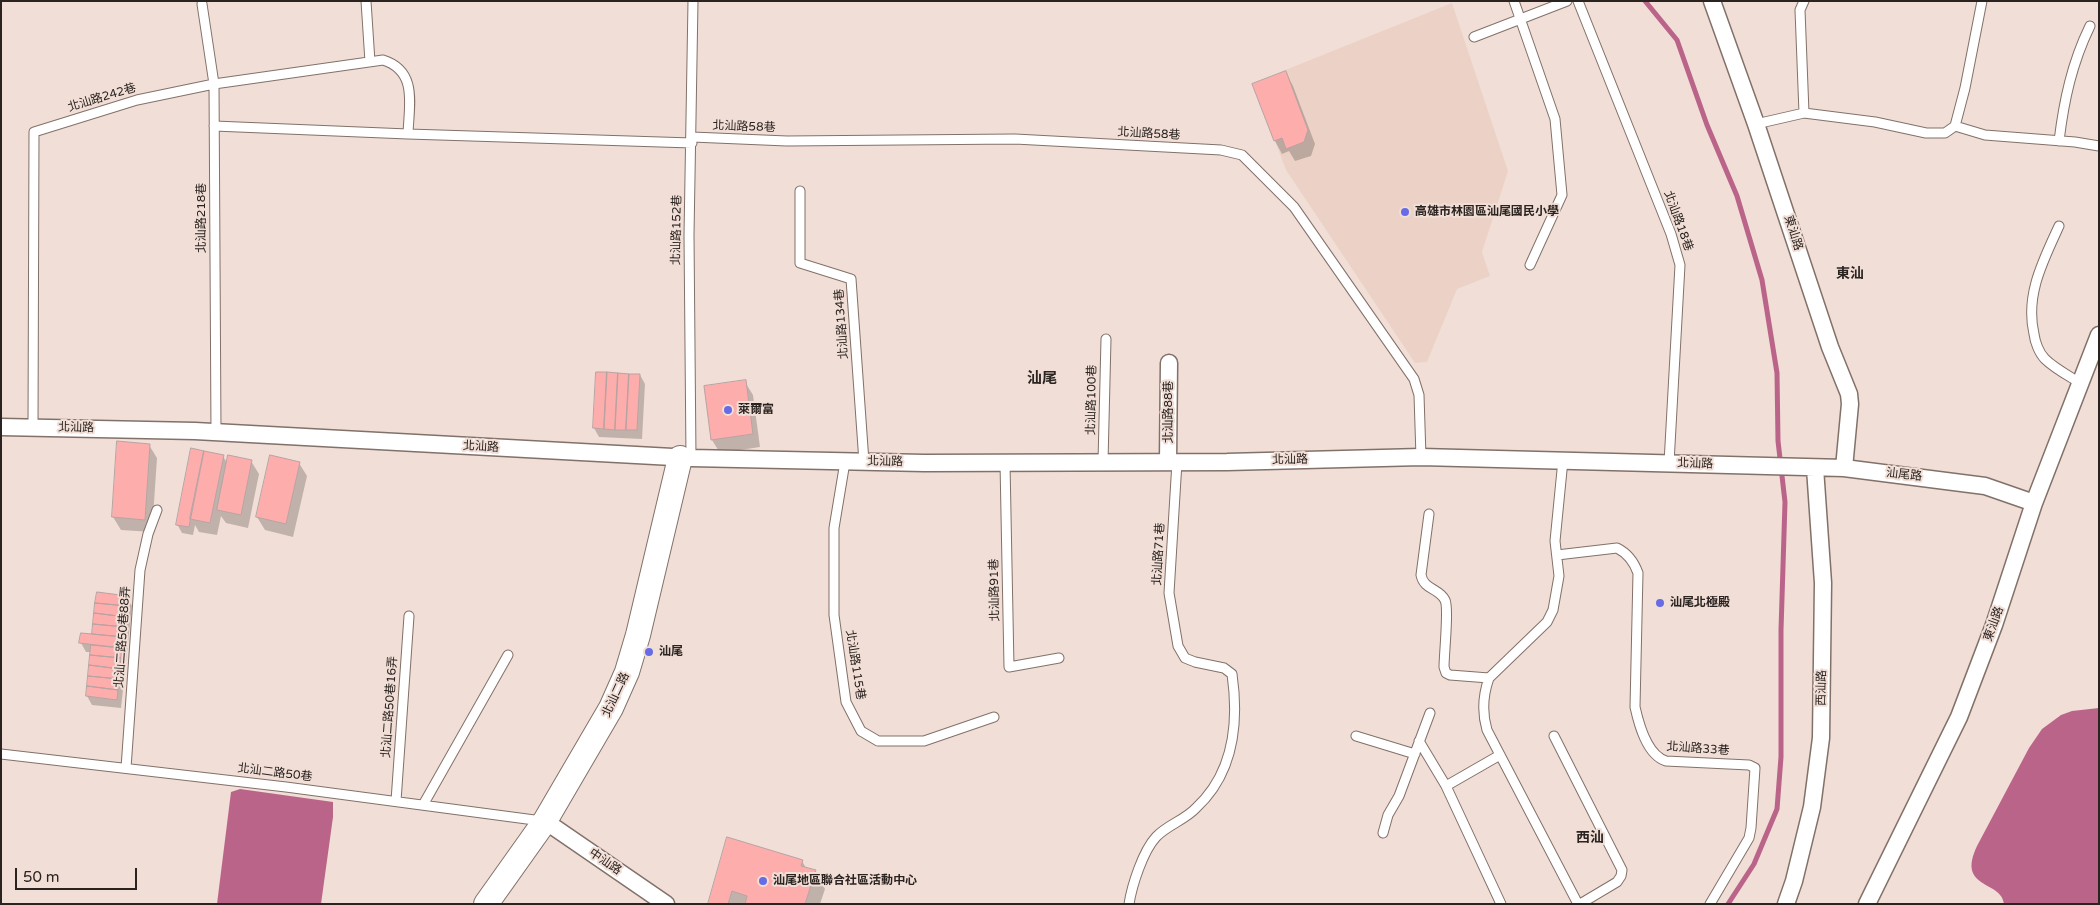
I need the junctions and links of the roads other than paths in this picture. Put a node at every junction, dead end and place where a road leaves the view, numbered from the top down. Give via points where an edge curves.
1 (366, 1) edge
2 (693, 1) edge
3 (1514, 1) edge
4 (1567, 1) edge
5 (1578, 1) edge
6 (1712, 1) edge
7 (1804, 1) edge
8 (1982, 1) edge
9 (202, 4) dead end
10 (1520, 19) junction
11 (2090, 26) dead end
12 (1474, 37) dead end
13 (370, 62) junction
14 (214, 84) junction
15 (1804, 113) junction
16 (1756, 124) junction
17 (214, 126) junction
18 (1955, 126) junction
19 (408, 134) junction
20 (692, 140) junction
21 (2059, 141) junction
22 (2099, 146) edge
23 (800, 191) dead end
24 (2059, 226) dead end
25 (1530, 265) dead end
26 (2099, 335) edge
27 (1106, 339) dead end
28 (1169, 363) dead end
29 (2080, 383) junction
30 (1, 427) edge
31 (33, 427) junction
32 (216, 432) junction
33 (1421, 457) junction
34 (685, 458) junction
35 (1563, 460) junction
36 (844, 462) junction
37 (864, 462) junction
38 (1103, 462) junction
39 (1173, 462) junction
40 (1005, 463) junction
41 (1669, 463) junction
42 (1770, 466) joint
43 (1808, 467) junction
44 (1844, 468) junction
45 (2034, 503) junction
46 (157, 510) dead end
47 (1429, 514) dead end
48 (1557, 554) junction
49 (410, 616) dead end
50 (508, 655) dead end
51 (1058, 658) dead end
52 (1489, 678) junction
53 (1430, 713) dead end
54 (994, 717) dead end
55 (1356, 736) dead end
56 (1554, 736) dead end
57 (1419, 742) junction
58 (1, 754) edge
59 (1415, 754) junction
60 (1500, 755) junction
61 (126, 768) junction
62 (1446, 786) junction
63 (396, 801) junction
64 (423, 805) junction
65 (544, 821) junction
66 (1383, 833) dead end
67 (487, 903) edge
68 (666, 904) edge
69 (1130, 904) edge
70 (1501, 904) edge
71 (1579, 904) edge
72 (1710, 904) edge
73 (1786, 904) edge
74 (1867, 904) edge

1 - 13 lane
2 - 20 lane, 北汕路152巷
3 - 10 lane
4 - 10 lane
5 - 41 lane, 北汕路18巷 via 1671,234 1680,265
6 - 16 street, 東汕路
7 - 15 lane via 1800,10
8 - 18 lane via 1966,88
9 - 14 lane, 北汕路218巷
10 - 12 lane
10 - 25 lane via 1555,119 1562,195
11 - 21 lane via 2065,96
13 - 14 lane, 北汕路242巷
13 - 19 lane, 北汕路242巷 via 383,60 395,64 403,72 410,89
14 - 17 lane, 北汕路218巷
14 - 31 lane, 北汕路242巷 via 137,100 34,132
15 - 16 lane
15 - 18 lane via 1876,122 1926,134 1945,133
16 - 44 street, 東汕路 via 1830,347 1849,394
17 - 19 lane, 北汕路58巷
17 - 32 lane, 北汕路218巷
18 - 21 lane via 1985,135
19 - 20 lane, 北汕路58巷
20 - 33 lane, 北汕路58巷 via 1015,139 1220,150 1242,155 1294,207 1414,379 1419,395
20 - 34 lane, 北汕路152巷
21 - 22 lane
23 - 37 lane, 北汕路134巷 via 800,263 851,279
24 - 29 lane via 2037,275 2030,312 2032,327 2044,359
26 - 29 street, 東汕路
27 - 38 lane, 北汕路100巷
28 - 39 street, 北汕路88巷
29 - 45 street, 東汕路
30 - 31 street, 北汕路
31 - 32 street, 北汕路
32 - 34 street, 北汕路
33 - 35 street, 北汕路
33 - 39 street, 北汕路
34 - 36 street, 北汕路
34 - 65 street, 北汕二路 via 627,672 611,708
35 - 41 street, 北汕路
35 - 48 lane via 1554,541
36 - 37 street, 北汕路
36 - 54 lane, 北汕路115巷 via 834,528 834,615 846,702 861,731 878,741 924,741
37 - 40 street, 北汕路
38 - 39 street, 北汕路
38 - 40 street, 北汕路
39 - 69 lane, 北汕路71巷 via 1169,593 1178,646 1185,658 1224,668 1232,674 1235,698 1232,747 1218,781 1196,809 1156,836 1146,852
40 - 51 lane, 北汕路91巷 via 1009,667
41 - 42 street, 北汕路
42 - 43 street, 汕尾路
43 - 44 street, 汕尾路
43 - 73 street, 西汕路 via 1823,584 1821,738 1812,807
44 - 45 street, 汕尾路 via 1985,486
45 - 74 street, 東汕路 via 1994,625 1959,717
46 - 61 lane, 北汕二路50巷88弄 via 140,570
47 - 52 lane via 1421,575 1425,584 1441,594 1446,604 1446,673
48 - 52 lane via 1559,576 1553,610 1546,622
48 - 72 lane, 北汕路33巷 via 1617,548 1625,552 1636,566 1635,707 1652,752 1666,761 1749,765 1755,768 1749,838
49 - 63 lane, 北汕二路50巷16弄
50 - 64 lane
52 - 60 lane via 1484,720
53 - 57 lane
55 - 59 lane
56 - 71 lane via 1622,870 1617,882
57 - 59 lane
57 - 62 lane
58 - 61 lane, 北汕二路50巷
59 - 66 lane
60 - 62 lane
60 - 71 lane
61 - 63 lane, 北汕二路50巷
62 - 70 lane
63 - 64 lane, 北汕二路50巷
64 - 65 lane, 北汕二路50巷
65 - 67 street, 北汕二路
65 - 68 street, 中汕路

